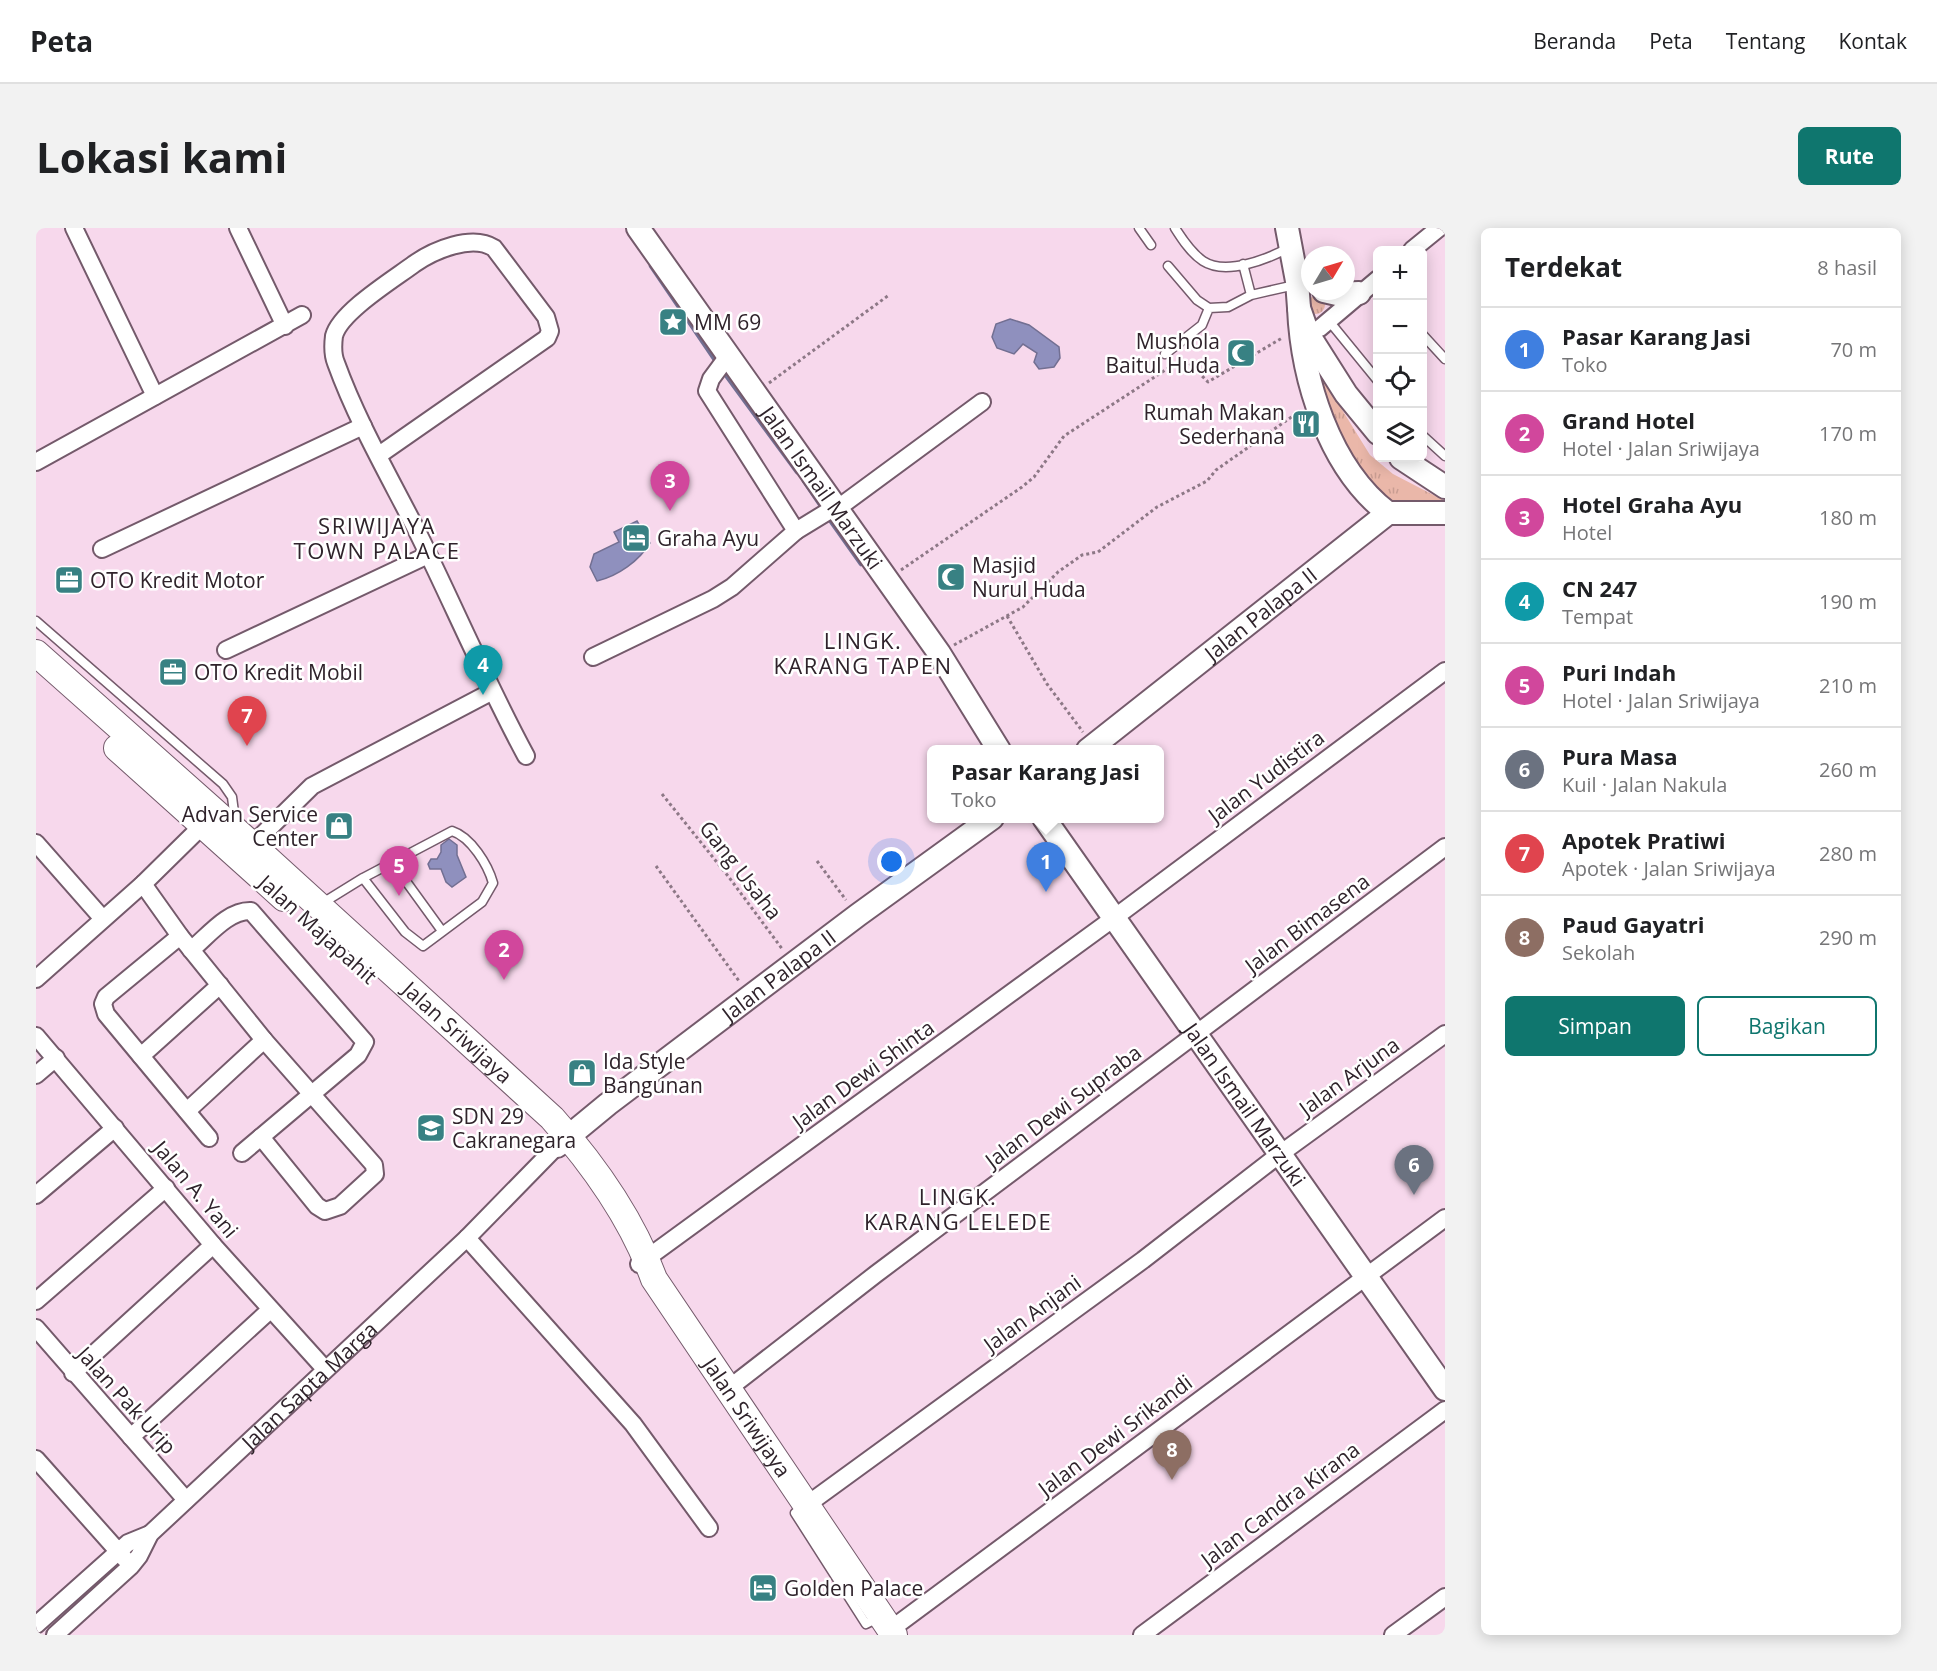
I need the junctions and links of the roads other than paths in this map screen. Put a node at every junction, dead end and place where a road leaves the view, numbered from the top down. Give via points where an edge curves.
1 (74, 228) edge
2 (238, 228) edge
3 (638, 228) edge
4 (1139, 228) edge
5 (1175, 228) edge
6 (1439, 228) edge
7 (1289, 238) edge
8 (1151, 245) dead end
9 (1417, 246) edge
10 (1243, 264) junction
11 (1168, 266) dead end
12 (1301, 281) edge
13 (1372, 284) edge
14 (1355, 289) edge
15 (1251, 295) junction
16 (1301, 300) edge
17 (1209, 308) junction
18 (302, 315) dead end
19 (1329, 321) junction
20 (285, 326) junction
21 (1302, 326) junction
22 (1427, 339) edge
23 (1165, 354) dead end
24 (725, 359) junction
25 (1445, 359) edge
26 (1373, 376) edge
27 (155, 396) junction
28 (982, 402) dead end
29 (363, 426) junction
30 (1373, 428) edge
31 (1427, 440) edge
32 (379, 455) junction
33 (1445, 456) edge
34 (36, 462) edge
35 (1407, 462) edge
36 (1445, 487) edge
37 (829, 512) junction
38 (1388, 513) junction
39 (1445, 513) edge
40 (796, 531) junction
41 (102, 549) dead end
42 (428, 555) junction
43 (36, 621) edge
44 (226, 650) dead end
45 (36, 653) edge
46 (593, 657) dead end
47 (1445, 671) edge
48 (36, 676) edge
49 (491, 692) junction
50 (83, 706) junction
51 (996, 745) edge
52 (1094, 745) edge
53 (526, 756) dead end
54 (986, 823) edge
55 (1047, 823) edge
56 (203, 825) junction
57 (244, 838) junction
58 (36, 843) edge
59 (1445, 847) edge
60 (392, 862) junction
61 (363, 878) junction
62 (143, 884) junction
63 (318, 906) junction
64 (1114, 918) junction
65 (103, 919) junction
66 (442, 931) junction
67 (180, 936) junction
68 (192, 950) junction
69 (36, 979) edge
70 (220, 985) junction
71 (1196, 1034) junction
72 (1445, 1034) edge
73 (36, 1036) edge
74 (264, 1040) junction
75 (141, 1056) junction
76 (56, 1058) junction
77 (36, 1075) edge
78 (313, 1093) junction
79 (187, 1111) junction
80 (115, 1128) junction
81 (261, 1137) junction
82 (209, 1138) dead end
83 (562, 1141) junction
84 (242, 1153) dead end
85 (1280, 1154) junction
86 (166, 1188) junction
87 (36, 1195) edge
88 (1445, 1218) edge
89 (466, 1238) junction
90 (213, 1245) junction
91 (646, 1267) junction
92 (1367, 1276) junction
93 (36, 1301) edge
94 (270, 1310) junction
95 (36, 1329) edge
96 (325, 1369) junction
97 (73, 1373) junction
98 (728, 1389) junction
99 (1445, 1389) edge
100 (1445, 1410) edge
101 (130, 1437) junction
102 (36, 1459) edge
103 (186, 1500) junction
104 (808, 1504) junction
105 (709, 1527) dead end
106 (150, 1534) junction
107 (118, 1552) junction
108 (131, 1566) junction
109 (1445, 1597) edge
110 (36, 1625) edge
111 (888, 1627) edge
112 (55, 1635) edge
113 (1142, 1635) edge
114 (1393, 1635) edge

1 - 27 street
2 - 20 street
3 - 24 street, Jalan Ismail Marzuki
4 - 8 lane
5 - 10 lane via 1203,261 1219,266
6 - 9 street
7 - 10 lane via 1265,260
7 - 12 street
10 - 15 lane
11 - 17 lane
12 - 15 lane
13 - 14 street
13 - 19 street
15 - 17 lane via 1228,307
16 - 21 street
17 - 23 lane via 1202,325
18 - 20 street
19 - 21 street
19 - 26 lane
20 - 27 street
21 - 30 street
21 - 38 street via 1316,400 1345,463 1362,489
22 - 25 lane
24 - 37 street, Jalan Ismail Marzuki via 756,393
24 - 40 street via 707,391
27 - 34 street
28 - 37 street
29 - 32 street
29 - 32 street via 335,361 337,328 354,310 430,252 478,242 494,248 549,324 547,338
29 - 41 street
31 - 33 lane
32 - 42 street
35 - 36 street
37 - 40 street
37 - 51 street, Jalan Ismail Marzuki via 887,579
38 - 39 street
38 - 52 street, Jalan Palapa II
40 - 46 street via 713,599
42 - 44 street
42 - 49 street
43 - 57 lane via 223,784 232,797
45 - 50 main road, Jalan Sriwijaya
47 - 64 street, Jalan Yudistira
48 - 50 main road, Jalan Majapahit
49 - 53 street
49 - 57 street via 312,786
50 - 56 main road, Jalan Majapahit
50 - 57 main road, Jalan Sriwijaya
54 - 83 street, Jalan Palapa II via 858,915
55 - 64 street, Jalan Ismail Marzuki
56 - 62 street
56 - 83 main road, Jalan Majapahit
57 - 63 main road, Jalan Sriwijaya
58 - 65 street
59 - 71 street, Jalan Bimasena
60 - 61 lane
60 - 66 lane
60 - 66 lane via 452,831 468,843 489,870 493,883 482,902
61 - 63 lane
61 - 66 lane via 419,944 423,946
62 - 65 street
62 - 67 street
63 - 83 main road, Jalan Sriwijaya via 552,1118
64 - 71 street, Jalan Ismail Marzuki
64 - 91 street, Jalan Dewi Shinta
65 - 69 street
67 - 68 street
67 - 75 street via 103,1004 106,1014
68 - 70 street
68 - 78 street via 230,916 250,911 360,1033 364,1048
70 - 74 street
70 - 75 street
71 - 85 street, Jalan Ismail Marzuki
71 - 98 street, Jalan Dewi Supraba
72 - 85 street, Jalan Arjuna
73 - 76 street, Jalan A. Yani
74 - 78 street
74 - 79 street
75 - 79 street
76 - 77 street
76 - 80 street, Jalan A. Yani
78 - 81 street
78 - 81 street via 374,1165 375,1174 370,1181 340,1206 325,1211
79 - 82 street
80 - 86 street, Jalan A. Yani
80 - 87 street
81 - 84 street
83 - 89 street, Jalan Sapta Marga
83 - 91 main road, Jalan Majapahit
85 - 92 street, Jalan Ismail Marzuki
85 - 104 street, Jalan Anjani via 1143,1260
86 - 90 street, Jalan A. Yani
86 - 93 street
88 - 92 street, Jalan Dewi Srikandi
89 - 96 street, Jalan Sapta Marga
89 - 105 street via 633,1424
90 - 94 street, Jalan A. Yani
90 - 97 street
91 - 98 main road, Jalan Sriwijaya
92 - 99 street, Jalan Ismail Marzuki
92 - 111 street, Jalan Dewi Srikandi
94 - 96 street, Jalan A. Yani
94 - 101 street
95 - 97 street, Jalan Pak Urip
96 - 103 street, Jalan Sapta Marga
97 - 101 street, Jalan Pak Urip
98 - 104 main road, Jalan Sriwijaya
100 - 113 street, Jalan Candra Kirana
101 - 103 street, Jalan Pak Urip
102 - 107 street
103 - 106 street, Jalan Sapta Marga
104 - 111 main road, Jalan Sriwijaya
106 - 107 street
106 - 108 street, Jalan Sapta Marga
107 - 108 street
107 - 110 street
108 - 112 street, Jalan Sapta Marga
109 - 114 street

